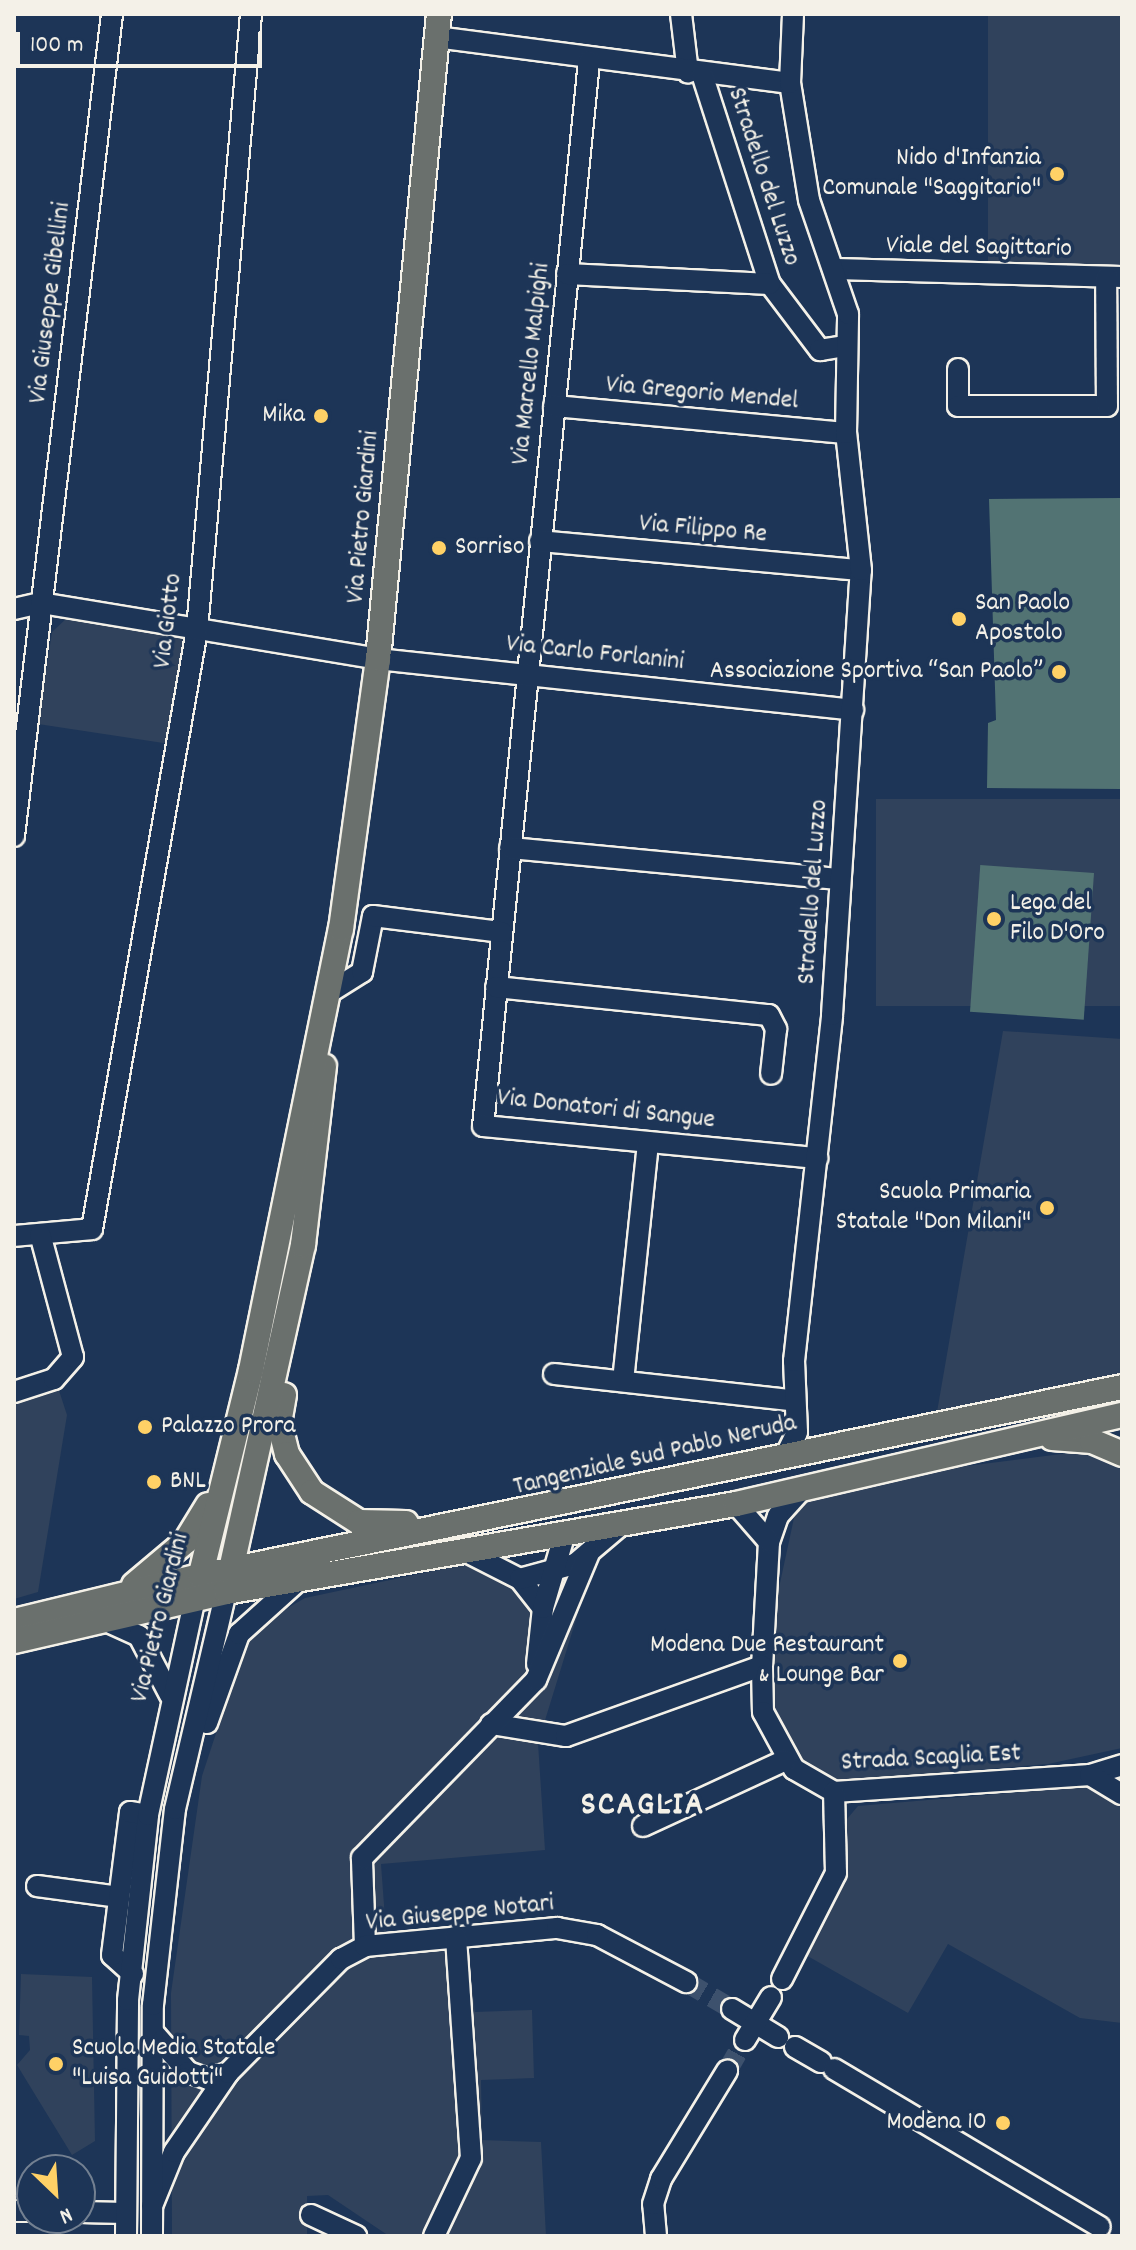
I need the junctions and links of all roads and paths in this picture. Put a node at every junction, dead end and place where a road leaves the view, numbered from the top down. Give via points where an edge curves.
1 (112, 14) edge
2 (251, 14) edge
3 (681, 14) edge
4 (793, 14) edge
5 (438, 26) edge
6 (589, 61) junction
7 (695, 73) junction
8 (790, 83) junction
9 (836, 269) junction
10 (567, 274) junction
11 (1114, 277) edge
12 (770, 284) junction
13 (846, 346) junction
14 (958, 369) dead end
15 (554, 406) junction
16 (846, 433) junction
17 (540, 541) junction
18 (861, 570) junction
19 (41, 603) junction
20 (14, 609) edge
21 (197, 630) junction
22 (378, 659) junction
23 (527, 672) junction
24 (853, 710) junction
25 (14, 836) edge
26 (510, 848) junction
27 (839, 879) junction
28 (502, 932) junction
29 (496, 987) junction
30 (330, 992) junction
31 (325, 1023) junction
32 (771, 1074) dead end
33 (648, 1142) junction
34 (817, 1158) junction
35 (40, 1234) junction
36 (14, 1236) edge
37 (303, 1245) junction
38 (251, 1370) junction
39 (554, 1374) dead end
40 (623, 1381) junction
41 (1122, 1387) edge
42 (14, 1392) edge
43 (791, 1400) junction
44 (1122, 1415) edge
45 (1022, 1437) junction
46 (1122, 1454) edge
47 (786, 1455) junction
48 (733, 1468) junction
49 (810, 1483) junction
50 (736, 1504) junction
51 (534, 1513) junction
52 (622, 1524) junction
53 (565, 1533) junction
54 (769, 1542) junction
55 (463, 1550) junction
56 (589, 1553) junction
57 (555, 1573) junction
58 (303, 1577) junction
59 (520, 1579) junction
60 (228, 1581) junction
61 (198, 1587) junction
62 (102, 1607) junction
63 (543, 1608) junction
64 (14, 1621) edge
65 (14, 1641) edge
66 (762, 1666) junction
67 (536, 1680) junction
68 (170, 1695) junction
69 (491, 1724) junction
70 (786, 1760) junction
71 (1122, 1765) edge
72 (1090, 1775) junction
73 (834, 1792) junction
74 (1122, 1794) edge
75 (175, 1809) junction
76 (139, 1814) junction
77 (643, 1826) dead end
78 (37, 1886) dead end
79 (119, 1897) junction
80 (456, 1937) junction
81 (365, 1946) junction
82 (133, 1974) junction
83 (782, 1979) dead end
84 (686, 1982) tunnel mouth
85 (771, 1997) dead end
86 (732, 2009) tunnel mouth
87 (750, 2031) junction
88 (153, 2032) junction
89 (727, 2071) tunnel mouth
90 (228, 2073) junction
91 (152, 2206) junction
92 (96, 2212) edge
93 (126, 2213) junction
94 (311, 2215) dead end
95 (1100, 2227) dead end
96 (126, 2236) edge
97 (152, 2236) edge
98 (356, 2236) edge
99 (434, 2236) edge
100 (656, 2236) edge

1 - 19 street, Via Giuseppe Gibellini
2 - 21 street, Via Giotto
3 - 7 street, Stradello del Luzzo
4 - 8 street, Stradello del Luzzo
5 - 6 street
5 - 22 main road, Via Pietro Giardini
6 - 7 street
6 - 10 street, Via Marcello Malpighi
7 - 8 street
7 - 12 street, Stradello del Luzzo
8 - 9 street, Stradello del Luzzo via 809,200
9 - 11 street, Viale del Sagittario
9 - 13 street, Stradello del Luzzo via 848,314
10 - 12 street
10 - 15 street, Via Marcello Malpighi
11 - 14 street via 1107,406 958,406
12 - 13 street, Stradello del Luzzo via 820,350
13 - 16 street, Stradello del Luzzo
15 - 16 street, Via Gregorio Mendel
15 - 17 street, Via Marcello Malpighi
16 - 18 street, Stradello del Luzzo
17 - 18 street, Via Filippo Re
17 - 23 street, Via Marcello Malpighi
18 - 24 street, Stradello del Luzzo
19 - 20 street
19 - 21 street, Via Carlo Forlanini
19 - 25 street, Via Giuseppe Gibellini
21 - 22 street, Via Carlo Forlanini
21 - 35 street, Via Giotto via 92,1229
22 - 23 street, Via Carlo Forlanini
22 - 30 main road, Via Pietro Giardini
23 - 24 street, Via Carlo Forlanini
23 - 26 street, Via Donatori di Sangue
24 - 27 street, Stradello del Luzzo
26 - 27 street
26 - 28 street, Via Donatori di Sangue
27 - 34 street, Stradello del Luzzo
28 - 29 street, Via Donatori di Sangue
28 - 30 street via 373,916 362,972
29 - 32 street via 769,1015 776,1029
29 - 33 street, Via Donatori di Sangue via 483,1126
30 - 31 main road, Via Pietro Giardini
31 - 37 main road, Via Pietro Giardini
31 - 38 main road, Via Pietro Giardini
33 - 34 street, Via Donatori di Sangue
33 - 40 street
34 - 43 street, Stradello del Luzzo
35 - 36 street
35 - 42 street via 73,1357 54,1379
37 - 51 main road via 304,1294 279,1422 287,1454 312,1492 344,1517 376,1526 505,1502
37 - 60 main road, Via Pietro Giardini
38 - 61 main road, Via Pietro Giardini
38 - 62 main road via 203,1519 159,1569
39 - 40 street
40 - 43 street
41 - 47 main road, Tangenziale Sud Pablo Neruda
43 - 47 street, Stradello del Luzzo via 797,1432
44 - 45 main road, Tangenziale Sud Pablo Neruda
45 - 46 main road via 1092,1441
45 - 49 main road, Tangenziale Sud Pablo Neruda
47 - 48 main road, Tangenziale Sud Pablo Neruda
48 - 51 main road, Tangenziale Sud Pablo Neruda
48 - 53 main road via 691,1490 579,1516
49 - 50 main road, Tangenziale Sud Pablo Neruda
49 - 54 street via 790,1499
50 - 52 main road, Tangenziale Sud Pablo Neruda
50 - 54 street
51 - 60 main road, Tangenziale Sud Pablo Neruda
52 - 53 main road, Tangenziale Sud Pablo Neruda
52 - 56 street
53 - 55 main road, Tangenziale Sud Pablo Neruda
53 - 57 street
54 - 66 street
55 - 58 main road, Tangenziale Sud Pablo Neruda
55 - 59 street
56 - 57 street
56 - 67 street
57 - 59 street
57 - 63 street
58 - 60 main road, Tangenziale Sud Pablo Neruda
58 - 75 street via 265,1604 239,1634
59 - 63 street
60 - 61 main road, Tangenziale Sud Pablo Neruda
60 - 75 street, Via Pietro Giardini
61 - 62 main road, Tangenziale Sud Pablo Neruda
61 - 68 street, Via Pietro Giardini
62 - 64 main road
62 - 65 main road
62 - 68 street via 139,1636
63 - 67 street
66 - 69 street via 566,1736
66 - 70 street via 763,1712
67 - 69 street
68 - 76 street, Via Pietro Giardini
69 - 81 street via 362,1858
70 - 73 street, Strada Scaglia Est
70 - 77 street
71 - 72 street, Strada Scaglia Est
72 - 73 street, Strada Scaglia Est
72 - 74 street
73 - 83 street via 836,1873
75 - 88 street, Via Pietro Giardini
76 - 79 street
76 - 82 street, Via Pietro Giardini
78 - 79 street
79 - 82 street via 112,1955
80 - 81 street, Via Giuseppe Notari
80 - 84 street, Via Giuseppe Notari via 579,1931
80 - 99 street via 471,2158
81 - 90 street, Via Giuseppe Notari via 341,1959
82 - 93 street, Via Pietro Giardini
85 - 87 street
86 - 87 street
87 - 95 street via 787,2042
88 - 90 street via 188,2072 208,2079
88 - 91 street, Via Pietro Giardini
89 - 100 street via 661,2179 653,2204
90 - 91 street, Via Giuseppe Notari via 174,2152
91 - 97 street, Via Pietro Giardini
92 - 93 street
93 - 96 street, Via Pietro Giardini
94 - 98 street

